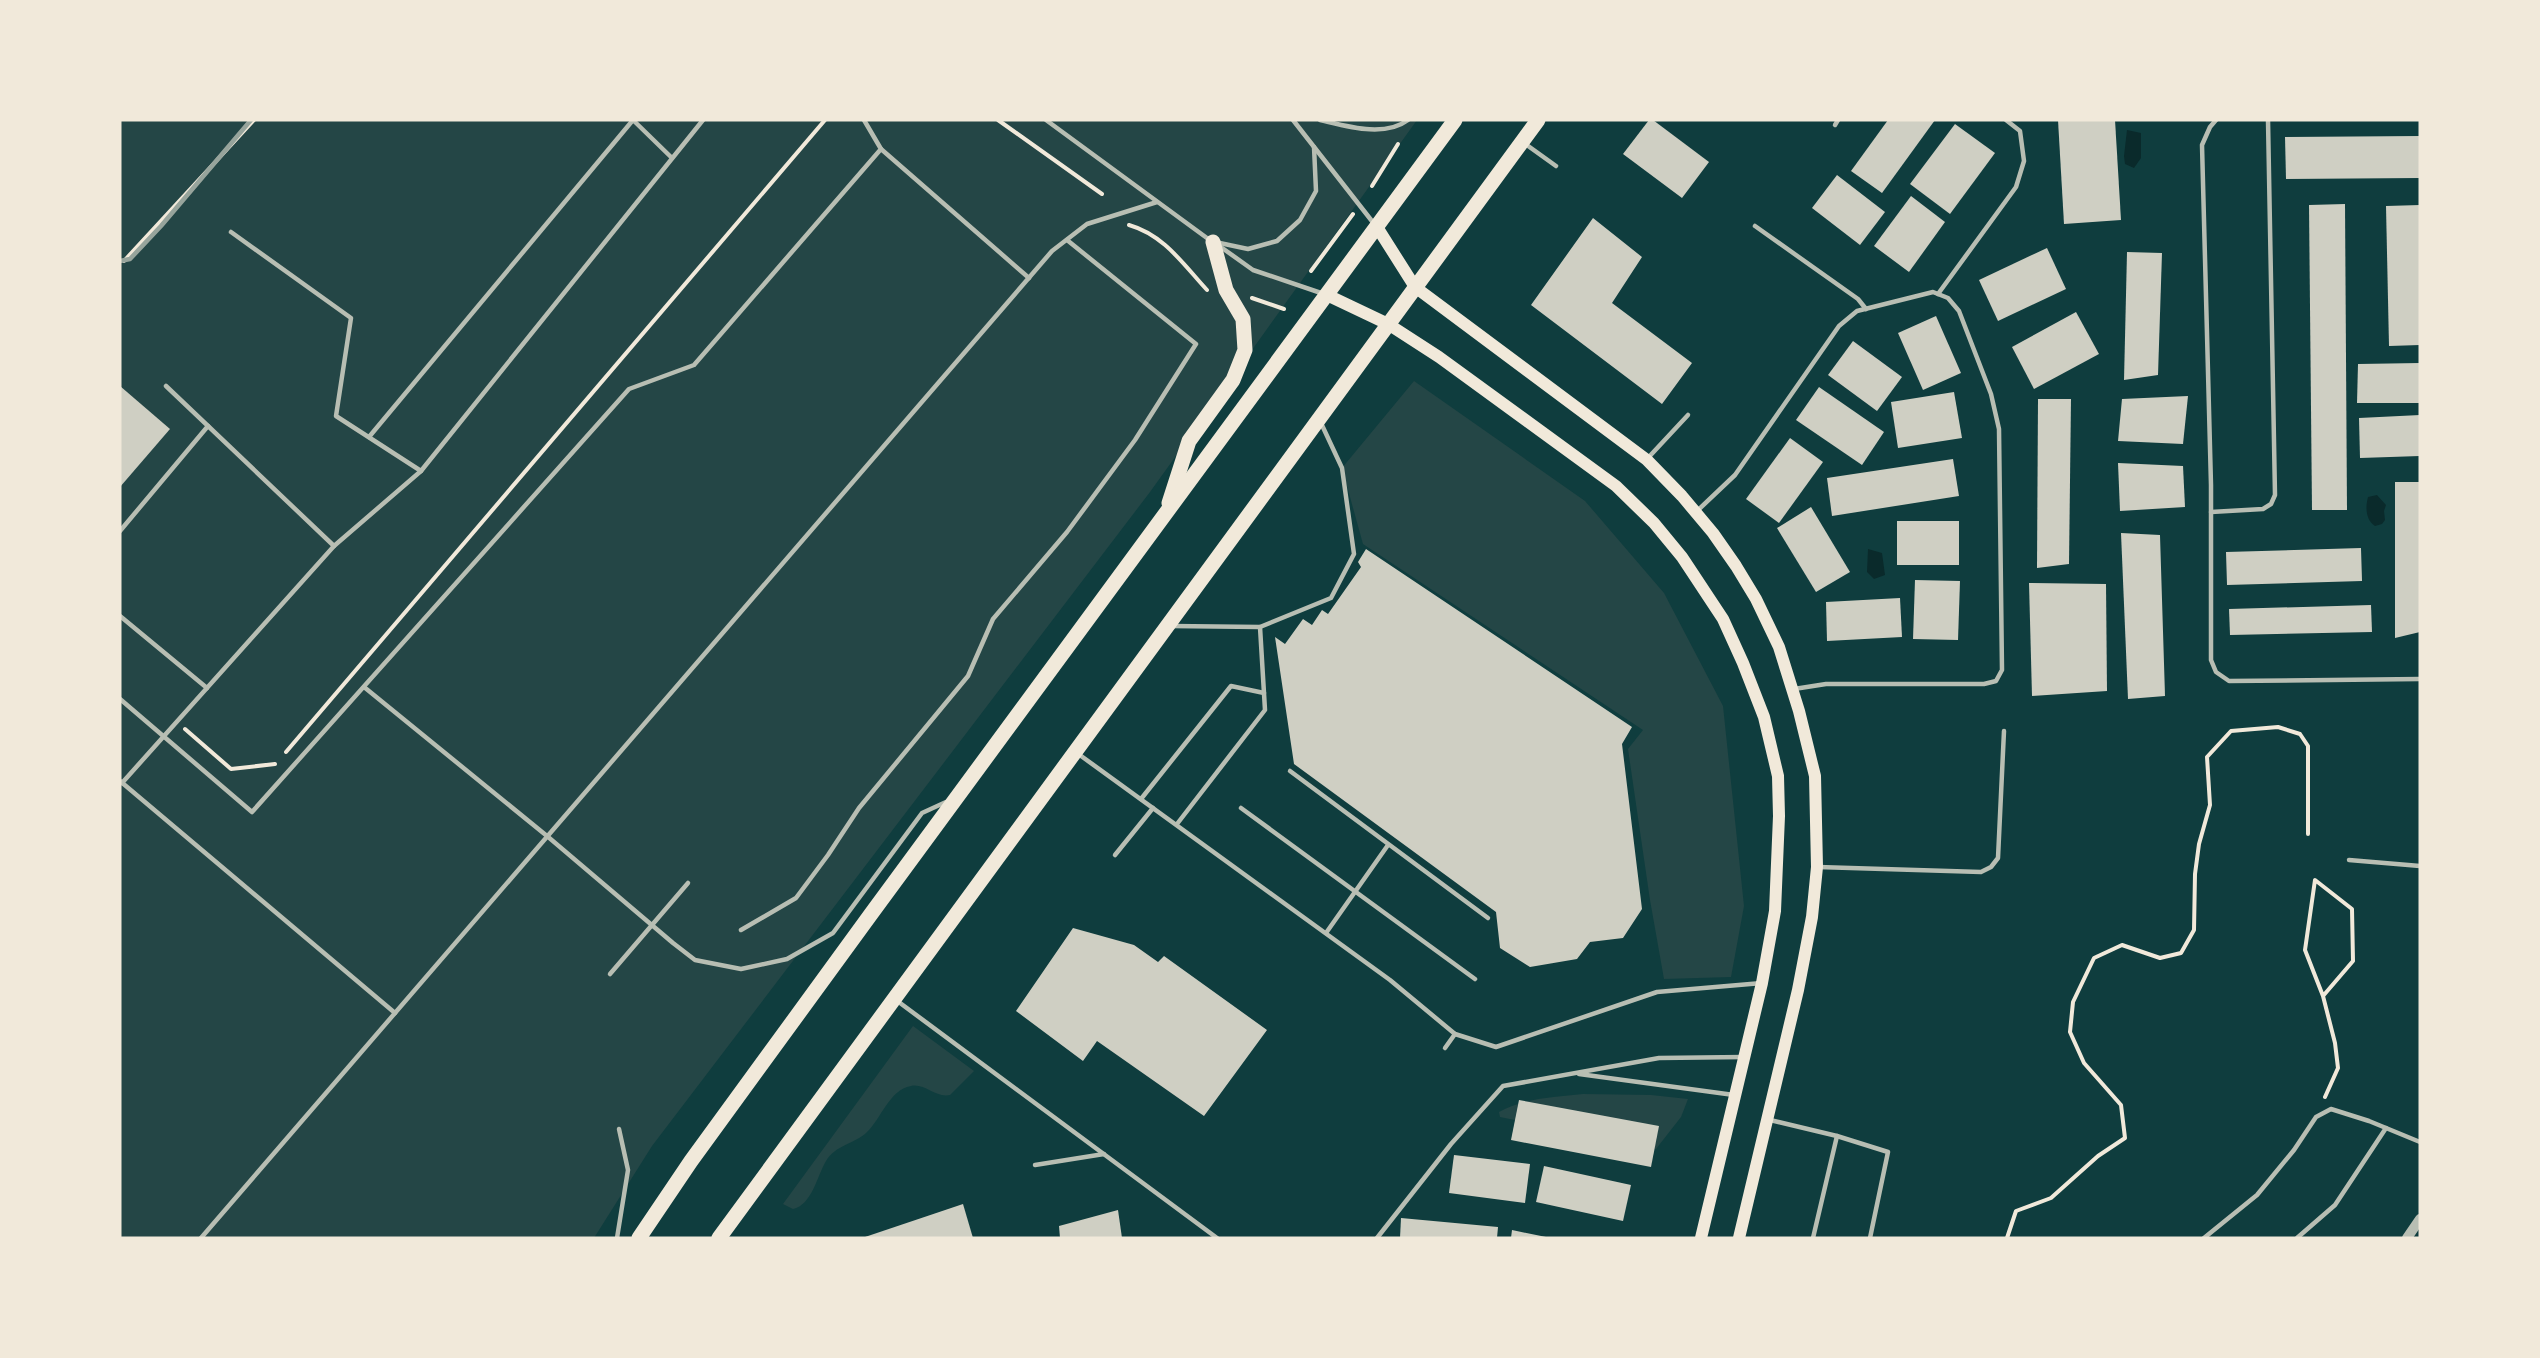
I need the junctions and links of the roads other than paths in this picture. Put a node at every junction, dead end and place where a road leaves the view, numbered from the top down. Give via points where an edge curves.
1 (703, 120) edge
2 (864, 120) edge
3 (1046, 120) edge
4 (1293, 120) edge
5 (1320, 120) edge
6 (1408, 120) edge
7 (1455, 120) edge
8 (1538, 120) edge
9 (2006, 120) edge
10 (2216, 120) edge
11 (2268, 120) edge
12 (1522, 142) junction
13 (1314, 147) junction
14 (881, 149) junction
15 (672, 158) junction
16 (1556, 166) dead end
17 (1157, 202) junction
18 (1755, 226) dead end
19 (1377, 227) junction
20 (231, 232) dead end
21 (1067, 240) junction
22 (1213, 242) junction
23 (1029, 278) junction
24 (1415, 287) junction
25 (1938, 294) junction
26 (1327, 295) junction
27 (1866, 309) junction
28 (1388, 324) junction
29 (166, 386) dead end
30 (1688, 415) dead end
31 (1318, 418) junction
32 (208, 426) junction
33 (369, 437) junction
34 (1647, 460) junction
35 (421, 471) junction
36 (1696, 512) junction
37 (2211, 512) junction
38 (1165, 515) junction
39 (120, 531) edge
40 (334, 546) junction
41 (120, 616) edge
42 (1167, 626) junction
43 (1260, 627) junction
44 (2420, 679) edge
45 (363, 687) junction
46 (207, 688) junction
47 (1793, 690) junction
48 (1264, 693) junction
49 (120, 699) edge
50 (2004, 731) dead end
51 (164, 736) junction
52 (1076, 751) junction
53 (1290, 771) dead end
54 (121, 782) edge
55 (957, 798) junction
56 (1141, 799) junction
57 (1153, 808) junction
58 (1241, 808) dead end
59 (1177, 824) junction
60 (547, 836) junction
61 (1388, 845) junction
62 (1115, 855) dead end
63 (2349, 860) dead end
64 (2420, 866) edge
65 (1817, 867) junction
66 (688, 883) dead end
67 (1355, 892) junction
68 (1488, 918) dead end
69 (651, 925) junction
70 (741, 930) dead end
71 (1326, 933) junction
72 (610, 974) dead end
73 (1475, 979) dead end
74 (1762, 982) junction
75 (894, 999) junction
76 (395, 1013) junction
77 (1455, 1034) junction
78 (1445, 1048) dead end
79 (1744, 1057) junction
80 (1573, 1073) junction
81 (1736, 1095) junction
82 (1767, 1120) junction
83 (2386, 1128) junction
84 (619, 1129) dead end
85 (1837, 1136) junction
86 (2420, 1142) edge
87 (1104, 1154) junction
88 (1035, 1165) dead end
89 (2420, 1219) edge
90 (201, 1238) edge
91 (617, 1238) edge
92 (639, 1238) edge
93 (719, 1238) edge
94 (1217, 1238) edge
95 (1377, 1238) edge
96 (1701, 1238) edge
97 (1739, 1238) edge
98 (1813, 1238) edge
99 (1870, 1238) edge
100 (2204, 1238) edge
101 (2297, 1238) edge
102 (2407, 1238) edge

1 - 15 lane
2 - 14 lane
3 - 17 lane
4 - 13 lane
5 - 6 lane via 1362,130 1401,125
7 - 19 main road
8 - 12 main road
9 - 25 lane via 2020,131 2024,161 2016,187
10 - 37 lane via 2202,144
11 - 37 lane via 2275,495 2263,509
12 - 16 lane
12 - 24 main road
13 - 19 lane
13 - 22 lane via 1316,191 1299,220 1277,241 1248,249
14 - 23 lane
14 - 45 lane via 694,365 629,389
15 - 33 lane via 633,120
15 - 35 lane
17 - 21 lane via 1087,224
17 - 22 lane
18 - 27 lane via 1858,299
19 - 24 main road
19 - 26 main road
20 - 33 lane via 351,318 336,416
21 - 23 lane
21 - 70 lane via 1196,344 1135,440 1067,532 993,619 968,676 858,808 795,898
22 - 26 lane via 1253,270
22 - 38 main road via 1226,290 1243,319 1245,350 1233,380 1189,441
23 - 60 lane
24 - 28 main road
24 - 34 main road
25 - 27 lane
25 - 47 lane via 1948,298 1959,311 1991,394 1999,429 2002,670 1996,681 1984,684 1826,684
26 - 28 main road
26 - 38 main road
27 - 36 lane via 1857,311 1839,326 1735,475
28 - 31 main road
28 - 74 main road via 1616,486 1682,557 1723,619 1764,717 1778,776 1775,911
29 - 32 lane
30 - 34 lane
31 - 42 main road
31 - 43 lane via 1342,468 1354,554 1331,598
32 - 39 lane
32 - 40 lane
33 - 35 lane
34 - 36 main road
35 - 40 lane
36 - 47 main road via 1756,599 1779,647
37 - 44 lane via 2211,660 2217,672 2229,681
38 - 55 main road
40 - 46 lane
41 - 46 lane
42 - 43 lane
42 - 52 main road
43 - 48 lane
45 - 51 lane via 252,812
45 - 60 lane
46 - 51 lane
47 - 65 main road via 1815,776
48 - 56 lane via 1231,686
48 - 59 lane via 1265,710
49 - 51 lane
50 - 65 lane via 1998,858 1991,867 1981,872
51 - 54 lane
52 - 56 lane
52 - 75 main road
53 - 61 lane
54 - 76 lane
55 - 69 lane via 922,813 833,933 787,958 741,969 695,960
55 - 92 main road
56 - 57 lane
57 - 59 lane
57 - 62 lane
58 - 67 lane
59 - 71 lane
60 - 69 lane
60 - 76 lane
61 - 67 lane
61 - 68 lane
63 - 64 lane
65 - 82 main road via 1798,990
66 - 69 lane
67 - 71 lane
67 - 73 lane
69 - 72 lane
71 - 77 lane
74 - 77 lane via 1657,992 1496,1047
74 - 79 main road
75 - 87 lane
75 - 93 main road
76 - 90 lane
77 - 78 lane
79 - 80 lane via 1659,1058
79 - 81 main road
80 - 81 lane
80 - 95 lane via 1503,1086 1451,1144
81 - 96 main road
82 - 85 lane
82 - 97 main road
83 - 86 lane
83 - 100 lane via 2331,1109 2316,1117 2257,1195
83 - 101 lane via 2335,1205
84 - 91 lane via 628,1170
85 - 98 lane
85 - 99 lane via 1888,1152
87 - 88 lane
87 - 94 lane
89 - 102 street

